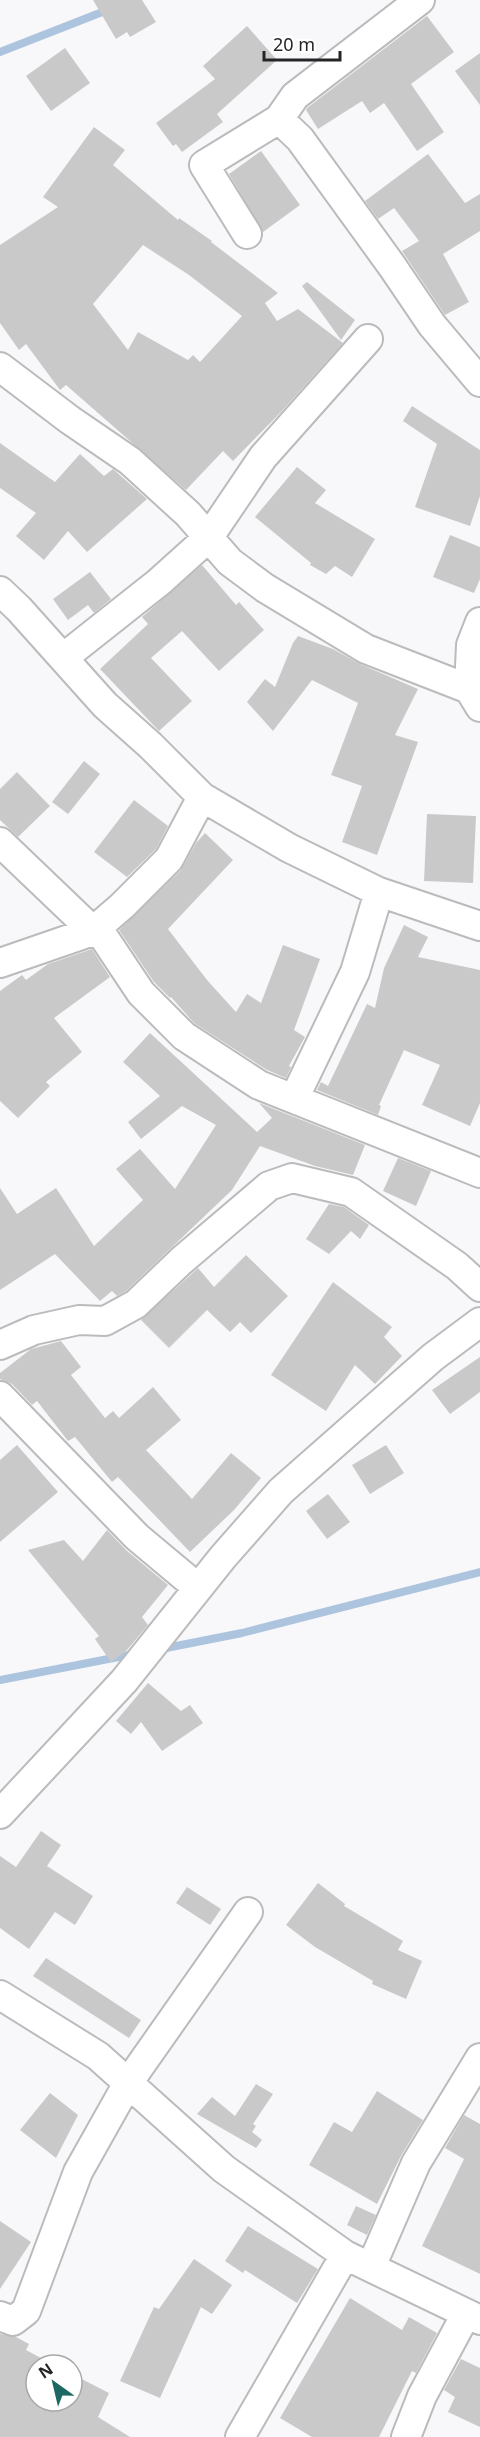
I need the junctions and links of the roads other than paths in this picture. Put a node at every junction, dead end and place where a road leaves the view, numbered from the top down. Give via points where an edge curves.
1 (420, 0) edge
2 (279, 119) junction
3 (247, 234) dead end
4 (368, 339) dead end
5 (0, 367) edge
6 (480, 382) edge
7 (209, 537) junction
8 (0, 591) edge
9 (480, 622) edge
10 (63, 658) junction
11 (475, 698) edge
12 (202, 797) junction
13 (0, 842) edge
14 (379, 892) junction
15 (479, 921) edge
16 (93, 931) junction
17 (0, 963) edge
18 (294, 1099) junction
19 (480, 1173) edge
20 (480, 1287) edge
21 (480, 1322) edge
22 (0, 1345) edge
23 (0, 1396) edge
24 (198, 1588) junction
25 (2, 1808) edge
26 (248, 1912) dead end
27 (0, 1995) edge
28 (480, 2058) edge
29 (128, 2083) junction
30 (345, 2255) junction
31 (371, 2267) junction
32 (0, 2316) edge
33 (473, 2317) edge
34 (240, 2437) edge
35 (406, 2437) edge

1 - 2 street via 295,96
2 - 3 street via 204,165
2 - 6 street via 300,140 432,325
4 - 7 street via 263,457
5 - 7 street via 130,461
7 - 10 street
7 - 11 street via 230,562 265,588 366,649
8 - 10 street
9 - 11 street via 471,645
10 - 12 street via 105,705
12 - 14 street via 289,848
12 - 16 street via 169,859
13 - 16 street
14 - 15 street
14 - 18 street via 355,972
16 - 17 street
16 - 18 street via 103,936 141,993 184,1036 259,1084
18 - 19 street
20 - 22 street via 458,1266 351,1192 292,1178 269,1186 136,1304 105,1321 80,1320 34,1330
21 - 24 street via 433,1357 281,1491
23 - 24 street via 137,1537
24 - 25 street via 124,1681
26 - 29 street
27 - 29 street via 98,2056
28 - 31 street via 416,2163
29 - 30 street via 224,2169
29 - 32 street via 78,2172 26,2311 14,2321
30 - 31 street
30 - 34 street
31 - 33 street
33 - 35 street via 422,2396

